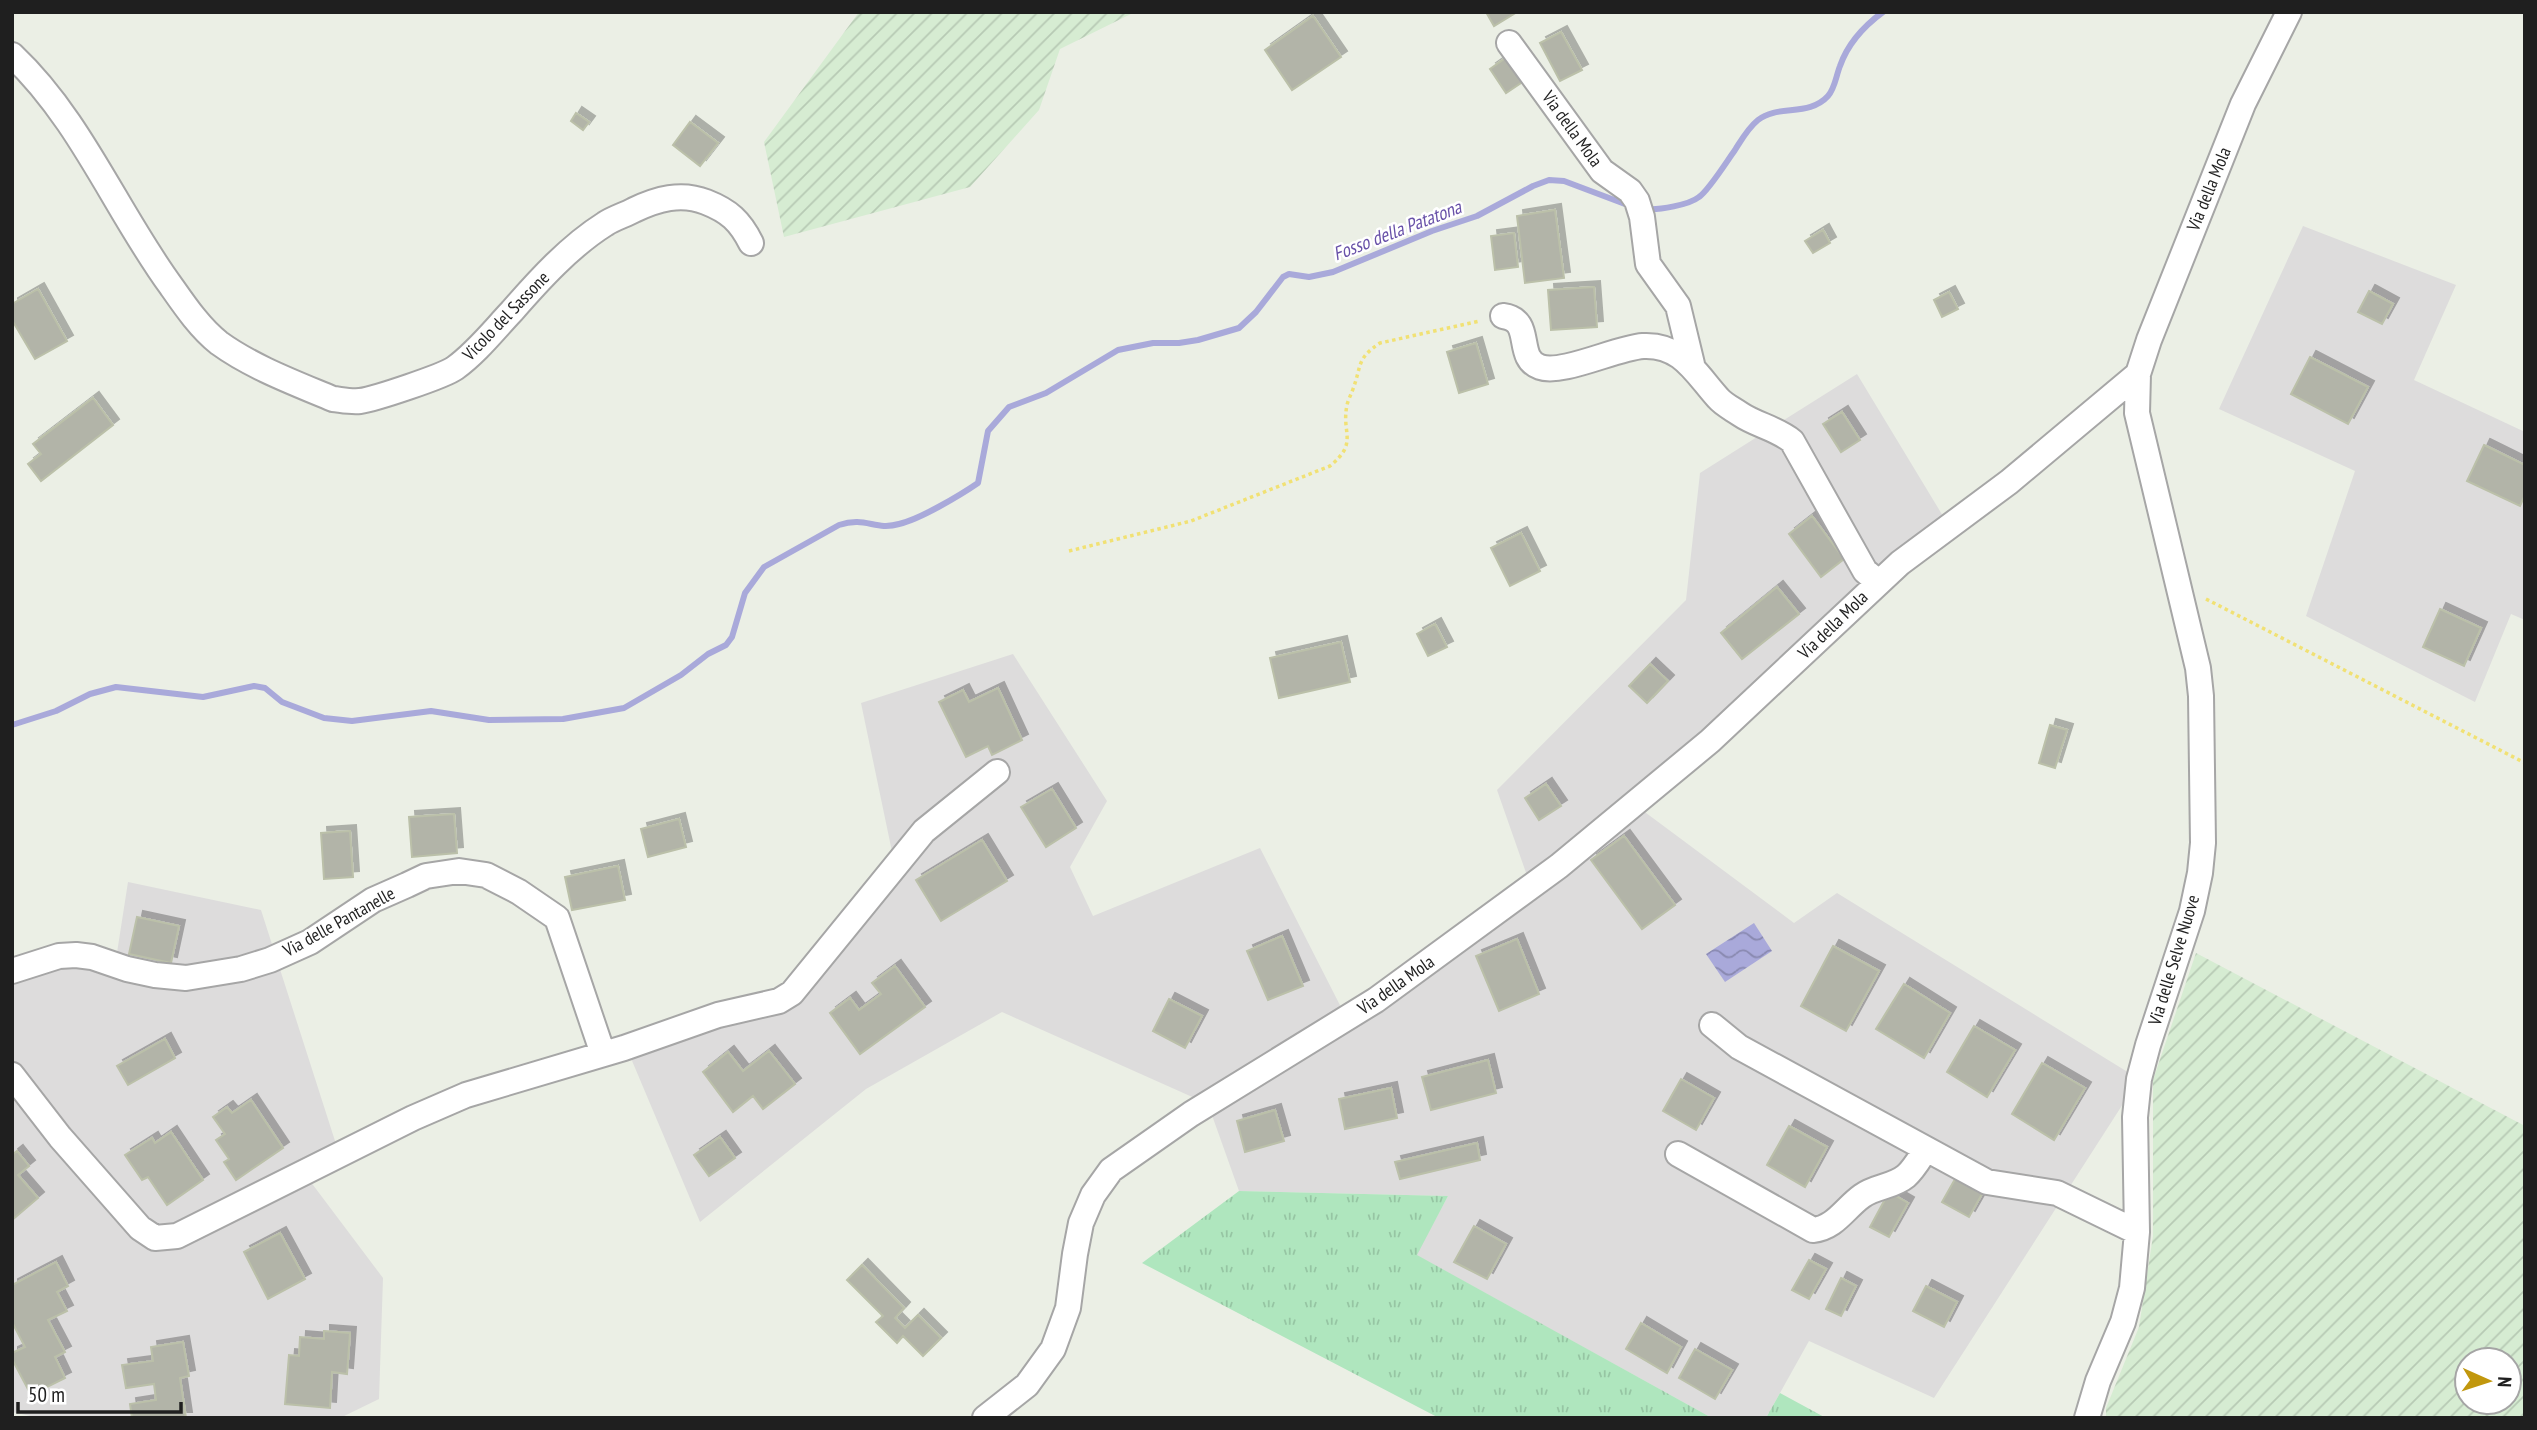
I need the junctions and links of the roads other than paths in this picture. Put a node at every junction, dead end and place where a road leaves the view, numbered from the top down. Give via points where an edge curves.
1 (2289, 12) edge
2 (1509, 43) dead end
3 (12, 55) edge
4 (751, 243) dead end
5 (1503, 316) road end
6 (1692, 365) junction
7 (2138, 374) junction
8 (1878, 582) junction
9 (997, 772) dead end
10 (12, 971) edge
11 (1712, 1025) dead end
12 (603, 1054) junction
13 (12, 1075) edge
14 (1926, 1149) junction
15 (1678, 1154) dead end
16 (2137, 1232) junction
17 (985, 1418) edge
18 (2087, 1418) edge

1 - 7 street, Via della Mola via 2243,104
2 - 6 street, Via della Mola via 1602,172 1630,191 1639,209 1648,264 1678,306
3 - 4 street, Vicolo del Sassone via 61,111 144,249 206,331 235,353 333,399 372,399 453,370 579,244 605,224 647,204 687,196 703,200 742,224
5 - 6 street, Via della Mola via 1517,320 1527,355 1544,369 1644,346 1676,354
6 - 8 street, Via della Mola via 1720,401 1792,441 1865,571
7 - 8 street, Via della Mola via 2009,482
7 - 16 street, Via delle Selve Nuove via 2137,414 2196,656 2201,696 2203,843 2192,911 2139,1079 2135,1116
8 - 17 street, Via della Mola via 1710,741 1559,866 1376,1000 1191,1114 1111,1170 1081,1223 1068,1308 1053,1349 1027,1385
9 - 12 street via 924,831 785,998
10 - 12 street, Via delle Pantanelle via 76,955 186,978 241,969 310,942 373,900 426,876 486,875 557,918
11 - 14 street via 1739,1047
12 - 13 street via 438,1107 209,1221 162,1238 149,1236 140,1228
14 - 15 street via 1902,1179 1862,1195 1835,1221 1814,1230
14 - 16 street via 1987,1182 2057,1193
16 - 18 street, Via delle Selve Nuove via 2126,1313

